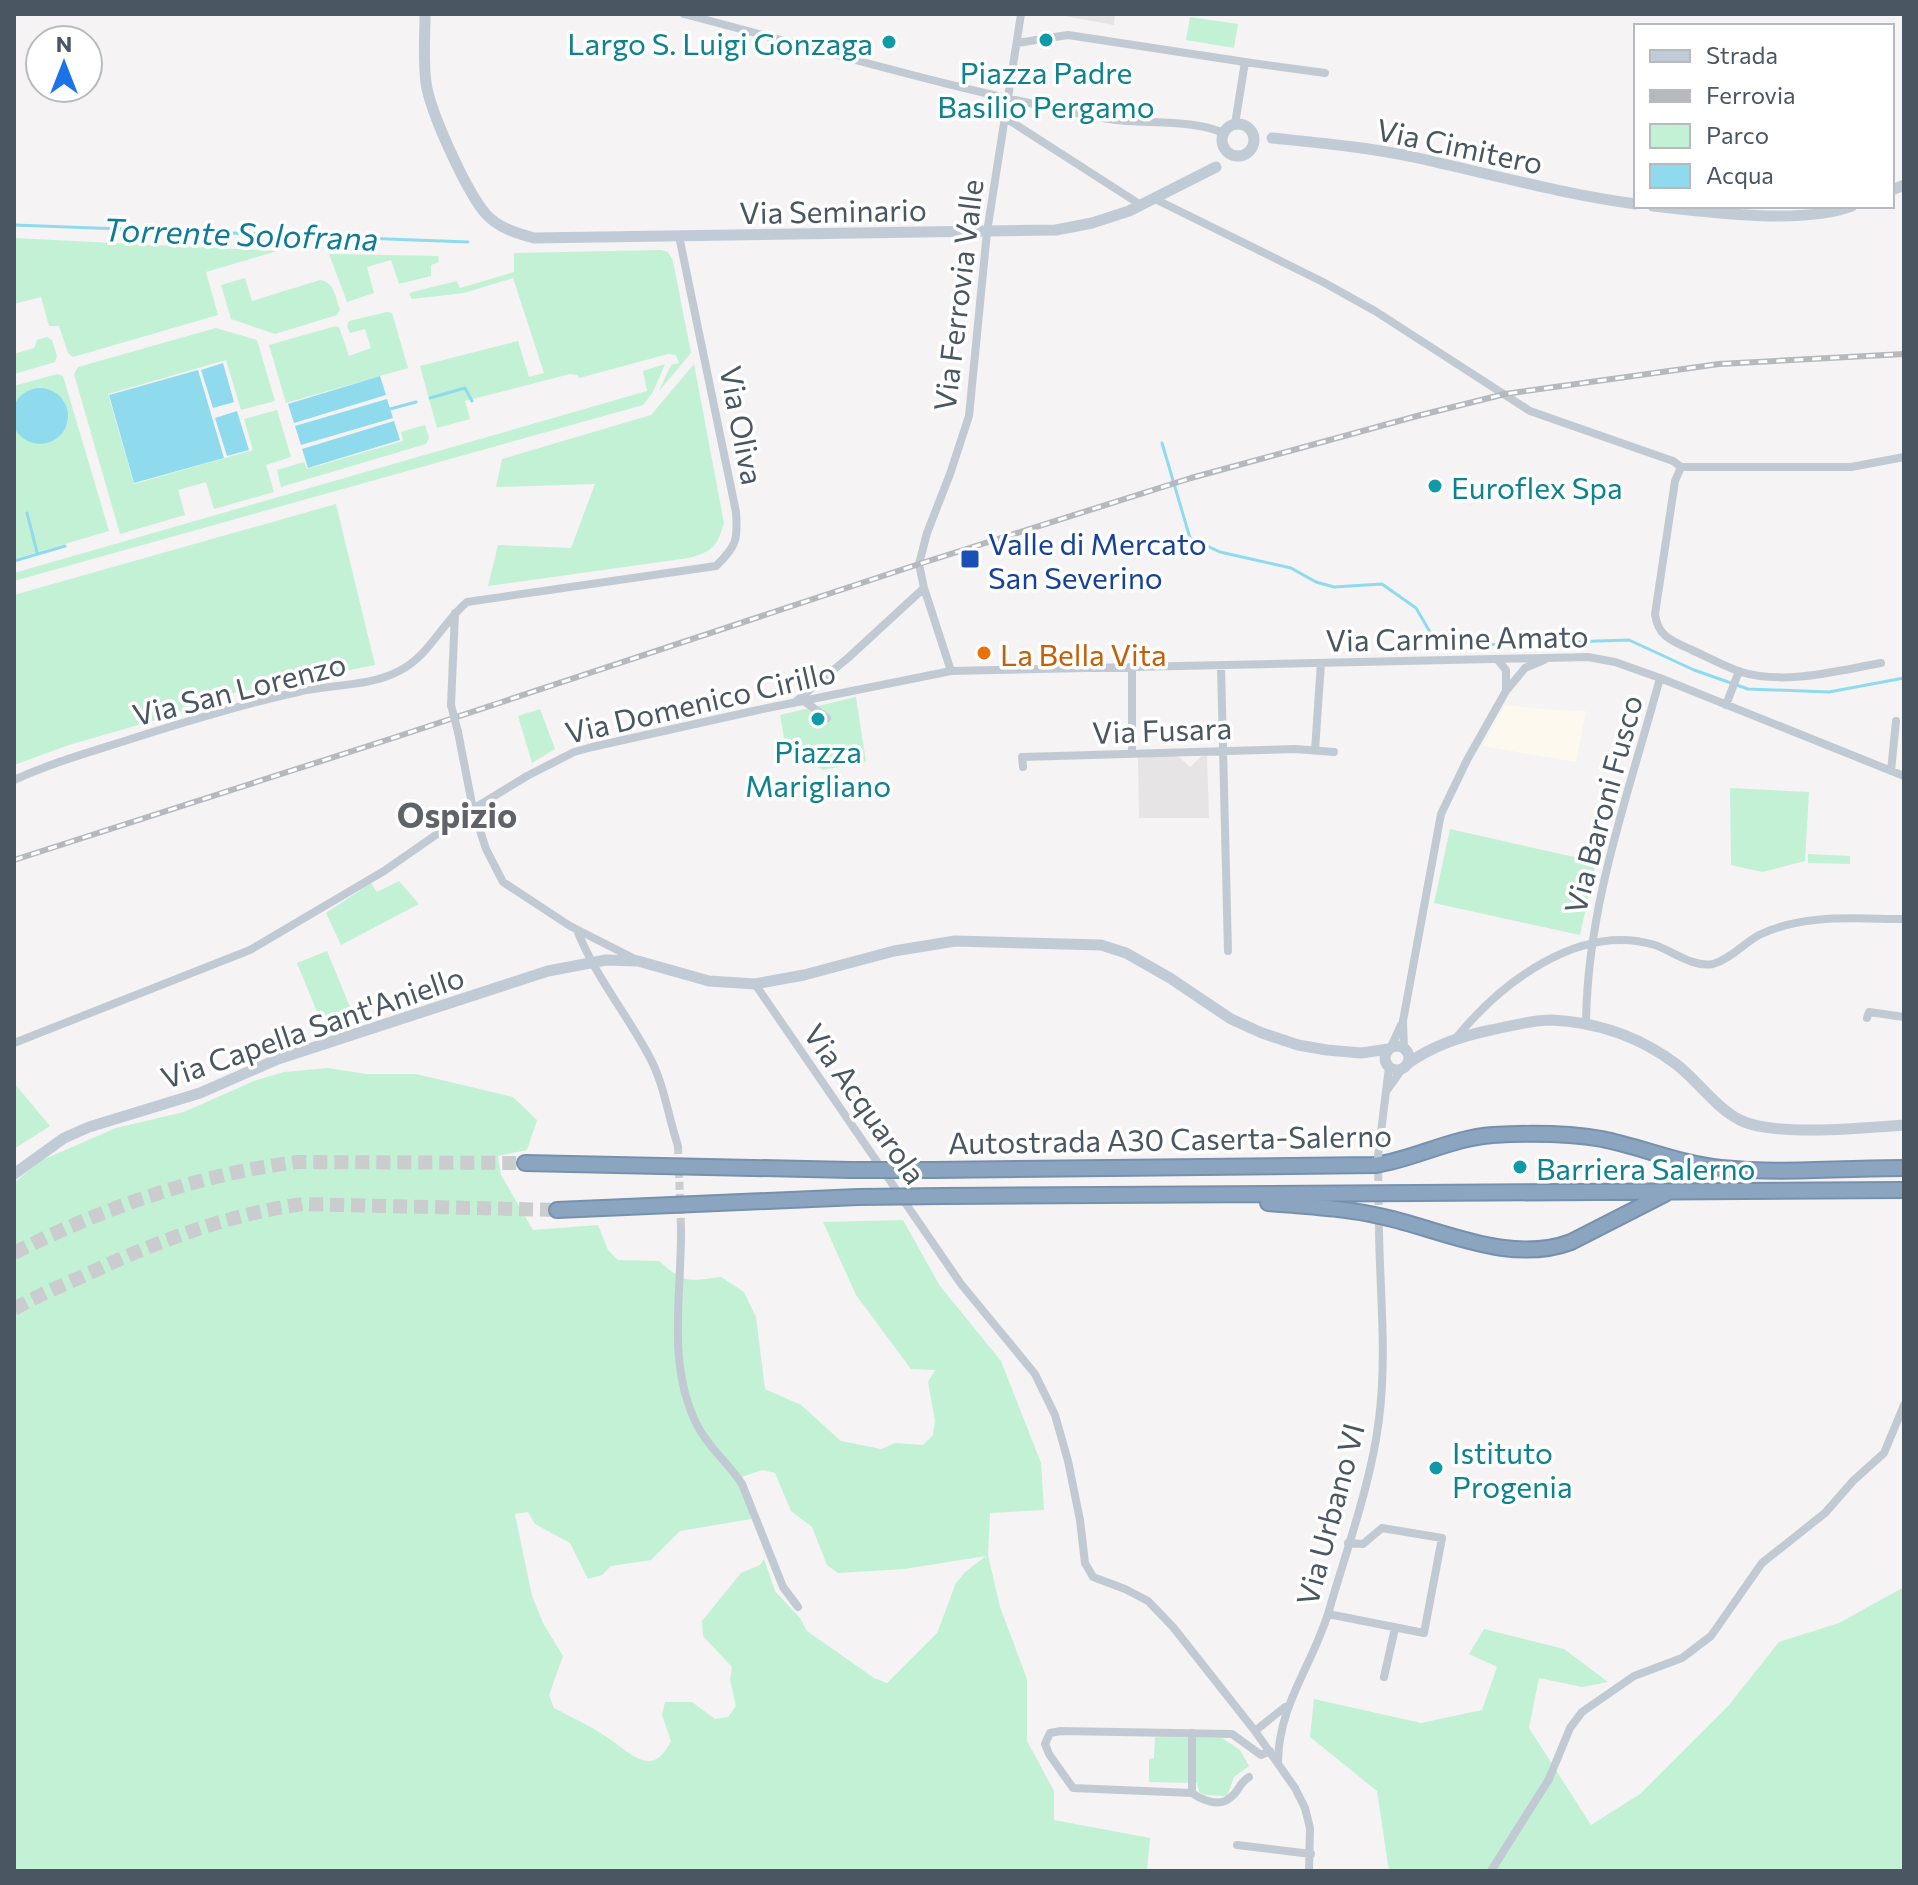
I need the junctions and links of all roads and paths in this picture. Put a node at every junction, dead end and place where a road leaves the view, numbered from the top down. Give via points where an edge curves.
1 (425, 14) edge
2 (684, 14) edge
3 (1021, 14) edge
4 (1017, 43) junction
5 (1245, 62) junction
6 (1325, 73) dead end
7 (1007, 97) junction
8 (1004, 117) junction
9 (1235, 124) junction
10 (1252, 132) junction
11 (1223, 133) junction
12 (1272, 138) junction
13 (1252, 146) junction
14 (1223, 147) junction
15 (1239, 156) junction
16 (1216, 167) junction
17 (1153, 198) junction
18 (1634, 204) edge
19 (1141, 205) junction
20 (1669, 208) edge
21 (1842, 208) edge
22 (987, 232) junction
23 (679, 236) junction
24 (1904, 457) edge
25 (1681, 467) junction
26 (924, 588) junction
27 (455, 612) junction
28 (1550, 658) junction
29 (1497, 659) junction
30 (1517, 659) junction
31 (1321, 663) junction
32 (1881, 663) dead end
33 (1221, 666) junction
34 (1132, 668) junction
35 (1525, 668) junction
36 (1506, 670) junction
37 (951, 671) junction
38 (1738, 674) junction
39 (1660, 678) junction
40 (1506, 691) junction
41 (804, 701) junction
42 (793, 704) junction
43 (1726, 705) junction
44 (827, 718) dead end
45 (1896, 721) dead end
46 (1224, 750) junction
47 (1315, 750) junction
48 (1334, 752) dead end
49 (1132, 754) junction
50 (1023, 767) dead end
51 (1891, 771) junction
52 (1904, 776) edge
53 (14, 780) edge
54 (473, 809) junction
55 (1904, 919) edge
56 (577, 929) junction
57 (1592, 943) junction
58 (1228, 951) dead end
59 (638, 961) junction
60 (590, 963) junction
61 (755, 984) junction
62 (1904, 1017) edge
63 (1867, 1018) dead end
64 (1586, 1024) junction
65 (1456, 1038) junction
66 (14, 1043) edge
67 (1397, 1048) junction
68 (1361, 1053) junction
69 (1420, 1055) junction
70 (1387, 1065) junction
71 (1404, 1067) junction
72 (1388, 1089) junction
73 (1904, 1125) edge
74 (678, 1146) tunnel mouth
75 (1378, 1156) tunnel mouth
76 (525, 1163) tunnel mouth
77 (1904, 1168) edge
78 (14, 1174) edge
79 (1904, 1190) edge
80 (1670, 1192) junction
81 (1180, 1195) junction
82 (557, 1210) tunnel mouth
83 (681, 1227) tunnel mouth
84 (1379, 1231) tunnel mouth
85 (1904, 1405) edge
86 (1348, 1543) junction
87 (798, 1607) dead end
88 (1328, 1614) junction
89 (1395, 1628) junction
90 (1384, 1677) dead end
91 (1287, 1705) junction
92 (1255, 1731) junction
93 (1192, 1733) junction
94 (1270, 1751) junction
95 (1278, 1761) junction
96 (1249, 1777) dead end
97 (1192, 1793) junction
98 (1237, 1845) dead end
99 (1311, 1854) junction
100 (1309, 1871) edge
101 (1491, 1871) edge

1 - 23 main road via 427,87 460,168 486,214 501,226 534,238
2 - 7 street
3 - 4 street, Via Ferrovia Valle
4 - 5 street via 1068,35
4 - 7 street, Via Ferrovia Valle
5 - 6 street
5 - 9 street
7 - 8 street, Via Ferrovia Valle
7 - 11 street via 1105,119
8 - 19 street
8 - 22 street, Via Ferrovia Valle
9 - 10 main road, Via Cimitero
9 - 11 main road
10 - 12 main road, Via Cimitero
10 - 13 main road
11 - 14 main road
12 - 13 main road, Via Cimitero
12 - 18 main road, Via Cimitero via 1411,157
13 - 15 main road, Via Cimitero
14 - 15 main road
14 - 16 main road
15 - 16 main road, Via Cimitero
16 - 17 main road, Via Cimitero
17 - 19 main road, Via Cimitero
17 - 25 street via 1375,311 1530,411
19 - 22 main road, Via Cimitero via 1056,230
20 - 21 main road via 1800,216
22 - 23 main road, Via Seminario
22 - 26 street, Via Ferrovia Valle via 969,416 923,545 919,564
23 - 27 street, Via Oliva via 738,539 716,566 484,598
24 - 25 street via 1851,467
25 - 38 street via 1655,614 1657,629
26 - 37 street, Via Ferrovia Valle
26 - 42 street
27 - 53 street, Via San Lorenzo via 425,652 380,679 300,691 183,723
27 - 54 street, bridge via 451,705
28 - 30 street, Via Carmine Amato
28 - 35 street
28 - 39 street, Via Carmine Amato via 1588,657
29 - 30 street, Via Carmine Amato
29 - 31 street, Via Carmine Amato
29 - 36 street
30 - 35 street
30 - 36 street
31 - 33 street, Via Carmine Amato
31 - 47 street
32 - 38 street via 1812,675
33 - 34 street, Via Carmine Amato
33 - 46 street
34 - 37 street, Via Domenico Cirillo
34 - 49 street
35 - 40 street
36 - 40 street
37 - 41 street, Via Domenico Cirillo
38 - 43 street
39 - 43 street, Via Carmine Amato
39 - 57 street, Via Baroni Fusco via 1614,835
40 - 67 street via 1441,814
41 - 42 street, Via Domenico Cirillo
41 - 44 street
42 - 54 street, Via Domenico Cirillo via 574,752
43 - 51 street, Via Carmine Amato
45 - 51 street
46 - 47 street, Via Fusara
46 - 49 street, Via Fusara
46 - 58 street
47 - 48 street, Via Fusara
49 - 50 street, Via Fusara via 1022,757
51 - 52 street, Via Carmine Amato
54 - 56 street via 503,882
54 - 66 street, Via Domenico Cirillo via 384,871 250,950
55 - 57 street via 1801,921 1758,935 1711,964 1638,942
56 - 59 street
56 - 60 street
57 - 64 street, Via Baroni Fusco
57 - 65 street, Via Baroni Fusco via 1561,954 1503,991
59 - 60 main road, Via Capella Sant'Aniello
59 - 61 main road via 709,981
60 - 74 street via 650,1056
60 - 78 main road, Via Capella Sant'Aniello via 548,971 347,1036 200,1093 89,1127
61 - 68 main road via 955,941 1101,945 1126,953 1262,1033 1298,1045
61 - 92 street, Via Acquarola via 961,1284 1035,1374 1055,1415 1085,1563 1093,1577 1148,1601
62 - 63 street via 1869,1012
64 - 65 main road via 1531,1022
64 - 73 main road via 1637,1039 1675,1063 1740,1120 1760,1127
65 - 69 main road
67 - 68 main road
67 - 69 main road
67 - 70 main road via 1385,1056
67 - 71 main road via 1409,1057
68 - 70 main road
69 - 71 main road
70 - 71 main road
70 - 72 street
71 - 72 street
72 - 75 street
76 - 77 highway, Autostrada A30 Caserta-Salerno, bridge via 851,1170 1375,1165 1470,1138 1562,1135 1601,1139 1721,1168
79 - 80 highway, Autostrada A30 Caserta-Salerno
80 - 81 highway, Autostrada A30 Caserta-Salerno
80 - 81 highway via 1571,1242 1535,1250 1488,1244 1359,1212
81 - 82 highway, Autostrada A30 Caserta-Salerno, bridge via 858,1197
83 - 87 street via 682,1387 713,1452 742,1484 783,1587
84 - 86 street, Via Urbano VI via 1380,1415
85 - 101 street via 1884,1453 1825,1513 1762,1563 1711,1636 1682,1658 1634,1676 1582,1712 1549,1779
86 - 88 street, Via Urbano VI
86 - 89 street via 1363,1544 1382,1528 1442,1538 1424,1633
88 - 89 street
88 - 91 street, Via Urbano VI
89 - 90 street
91 - 92 street, Via Urbano VI
91 - 95 street, Via Urbano VI
92 - 94 street
93 - 94 street via 1232,1734 1261,1755
93 - 97 street
93 - 97 street via 1061,1731 1050,1733 1045,1744 1073,1788
94 - 95 street
95 - 99 street via 1305,1808
96 - 97 street via 1226,1801 1203,1800
98 - 99 street
99 - 100 street

